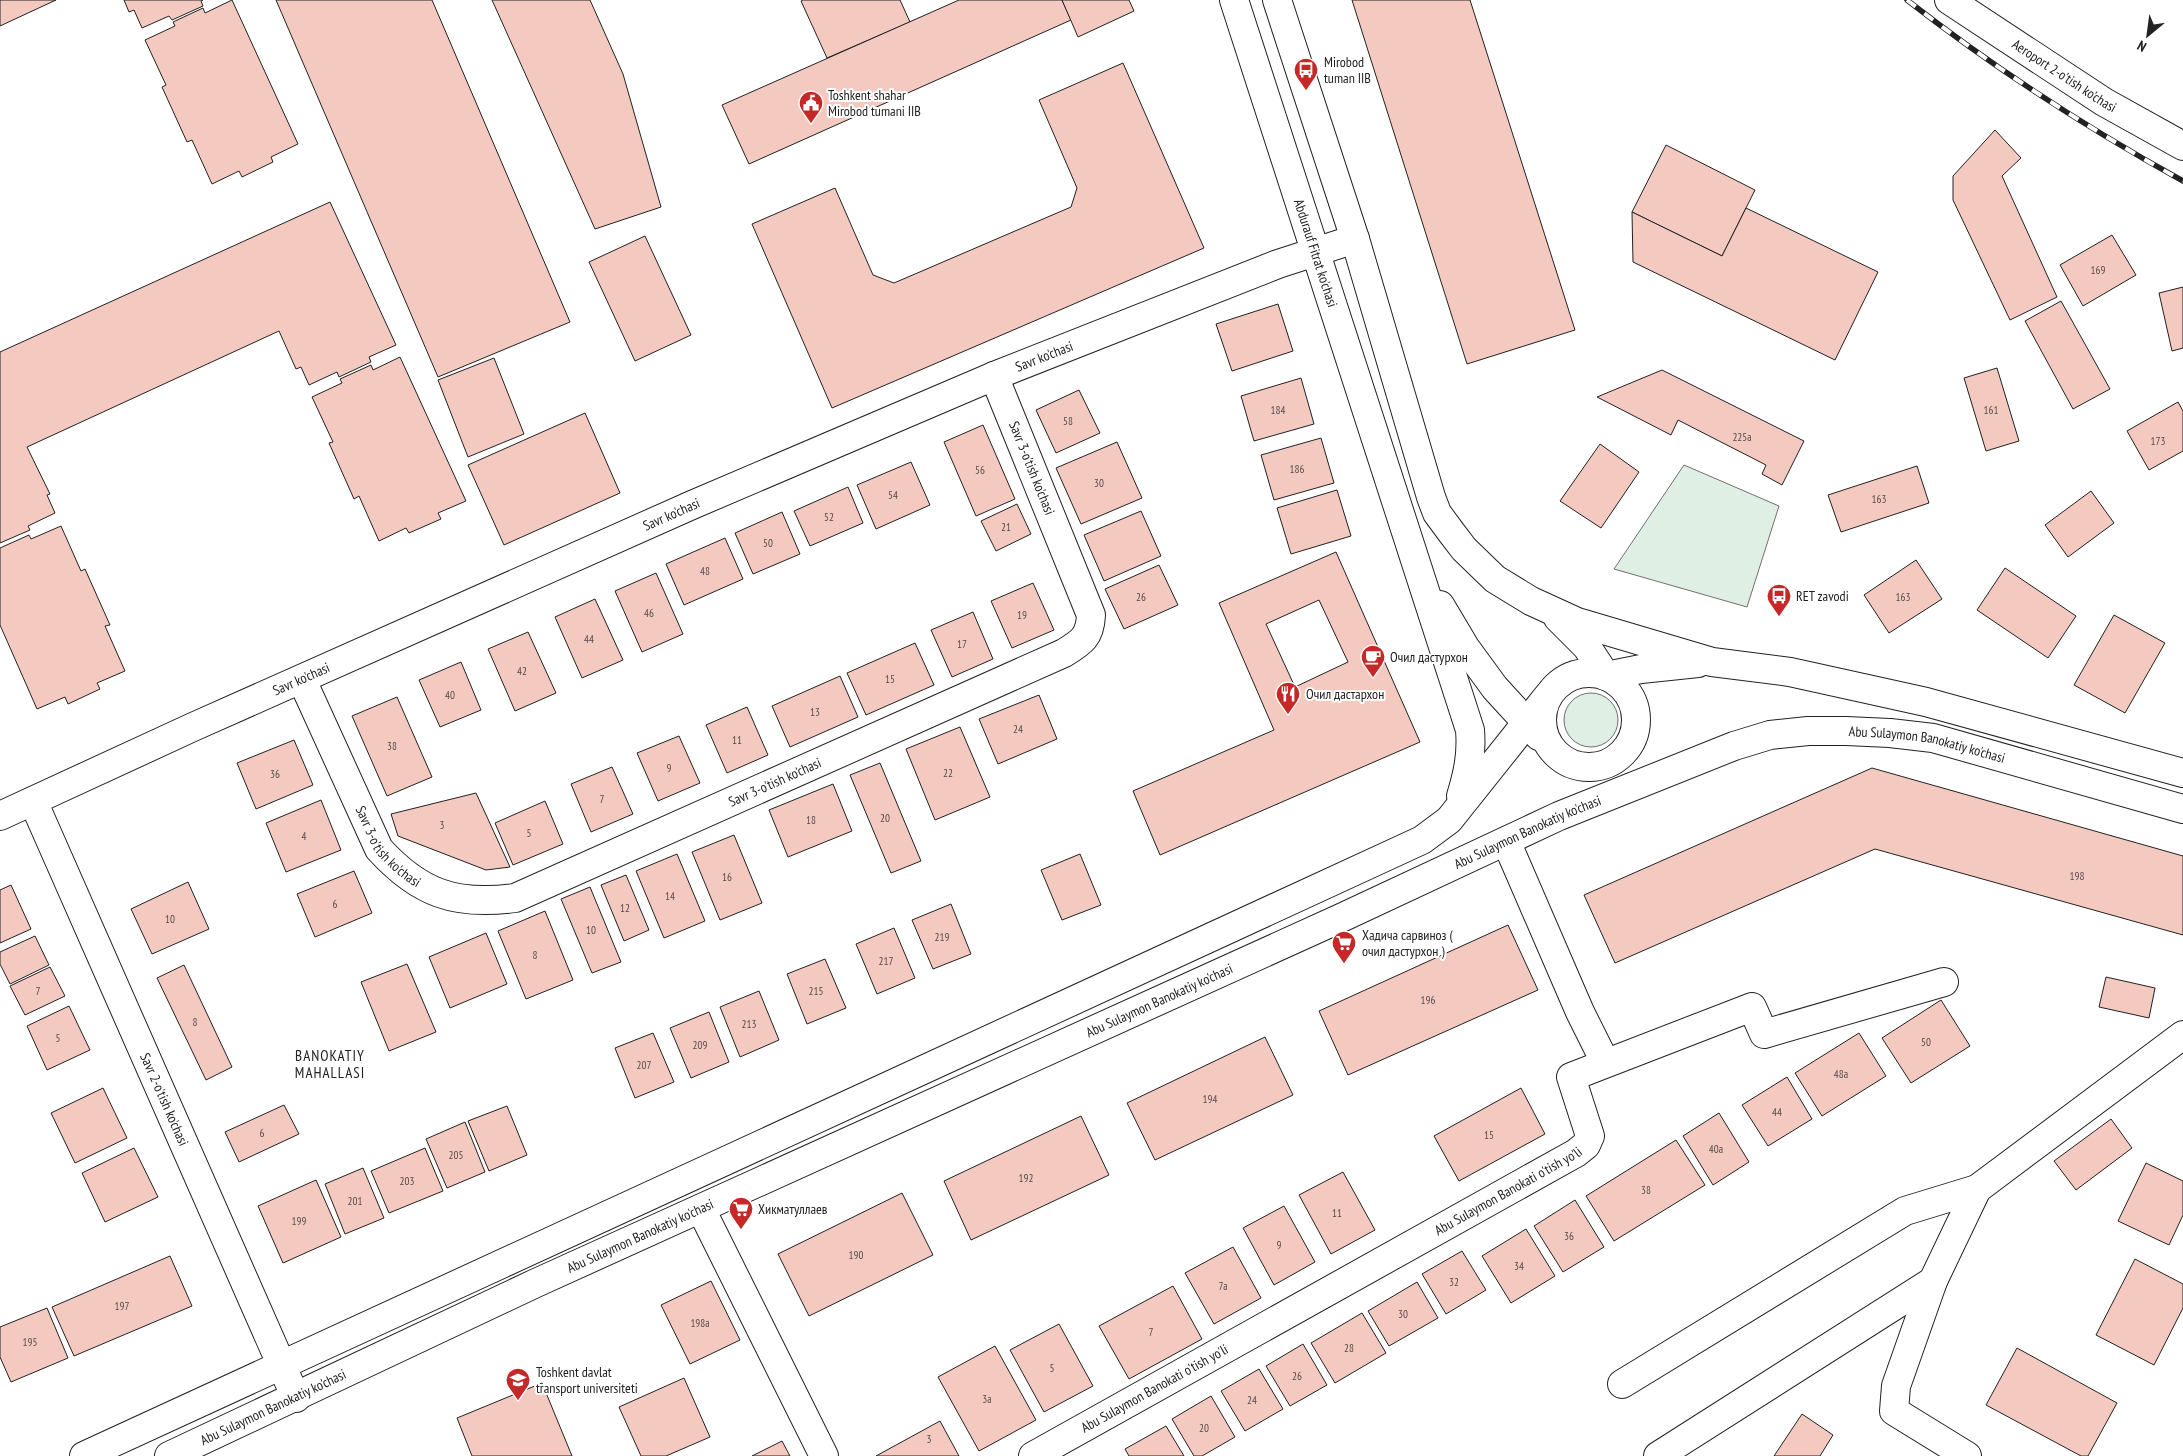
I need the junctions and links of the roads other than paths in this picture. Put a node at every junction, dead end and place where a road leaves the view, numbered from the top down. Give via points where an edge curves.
1 (1234, 0) edge
2 (1277, 0) edge
3 (1949, 0) edge
4 (2183, 146) edge
5 (1355, 239) junction
6 (1316, 252) junction
7 (994, 376) junction
8 (1397, 508) junction
9 (1550, 610) junction
10 (1712, 662) junction
11 (1606, 676) junction
12 (302, 680) junction
13 (1547, 697) junction
14 (1527, 722) junction
15 (1553, 751) junction
16 (1698, 760) junction
17 (1606, 764) junction
18 (2183, 773) edge
19 (33, 801) junction
20 (2183, 809) edge
21 (0, 816) edge
22 (1559, 816) junction
23 (1449, 820) junction
24 (1506, 841) junction
25 (1944, 982) dead end
26 (2179, 1048) edge
27 (1605, 1062) junction
28 (1977, 1189) junction
29 (701, 1208) junction
30 (1932, 1281) junction
31 (281, 1366) junction
32 (1622, 1384) dead end
33 (296, 1398) junction
34 (84, 1456) edge
35 (170, 1456) edge
36 (824, 1456) edge
37 (1033, 1456) edge
38 (1658, 1456) edge
39 (1967, 1456) edge

1 - 6 main road, Abdurauf Fitrat ko'chasi
2 - 5 main road
3 - 4 main road, Aeroport 2-o'tish ko'chasi via 2104,102
5 - 6 main road, Savr ko'chasi
5 - 9 main road via 1437,513 1479,565 1512,591
6 - 7 main road, Savr ko'chasi
6 - 8 main road, Abdurauf Fitrat ko'chasi
7 - 12 main road, Savr ko'chasi via 692,504
7 - 12 main road, Savr 3-o'tish ko'chasi via 1091,615 1087,636 1064,653 514,898 490,902 442,896 392,864 379,849
8 - 14 main road, Abdurauf Fitrat ko'chasi via 1415,554 1465,647 1495,688
8 - 23 main road, Abdurauf Fitrat ko'chasi via 1470,730 1472,752 1468,774 1461,798
9 - 10 main road via 1605,631
9 - 11 main road via 1587,648
10 - 11 main road
10 - 18 main road via 1790,672 1926,702
11 - 13 main road via 1593,673 1567,678
11 - 17 main road via 1619,683 1628,694 1636,720 1628,746
12 - 19 main road, Savr ko'chasi
13 - 14 main road
13 - 15 main road via 1542,725
14 - 15 main road, Abdurauf Fitrat ko'chasi
14 - 23 main road
15 - 17 main road via 1577,765
16 - 17 main road
16 - 20 main road, Abu Sulaymon Banokatiy ko'chasi via 1770,735 1808,731 1890,733 1933,738
16 - 22 main road, Abu Sulaymon Banokatiy ko'chasi
17 - 22 main road
19 - 21 main road, Savr ko'chasi
19 - 31 main road, Savr 2-o'tish ko'chasi
22 - 24 main road, Abu Sulaymon Banokatiy ko'chasi
23 - 31 main road via 1422,840
24 - 27 main road
24 - 29 main road, Abu Sulaymon Banokatiy ko'chasi
25 - 27 main road, Abu Sulaymon Banokati o'tish yo'li via 1764,1034 1752,1007
26 - 28 main road
27 - 37 main road, Abu Sulaymon Banokati o'tish yo'li via 1571,1077 1590,1136 1586,1145 1576,1153
28 - 30 main road
28 - 32 main road via 1905,1211
29 - 33 main road, Abu Sulaymon Banokatiy ko'chasi
29 - 36 main road
30 - 38 main road
30 - 39 main road via 1896,1386 1894,1411
31 - 33 main road, Savr 2-o'tish ko'chasi
31 - 34 main road
33 - 35 main road, Abu Sulaymon Banokatiy ko'chasi

